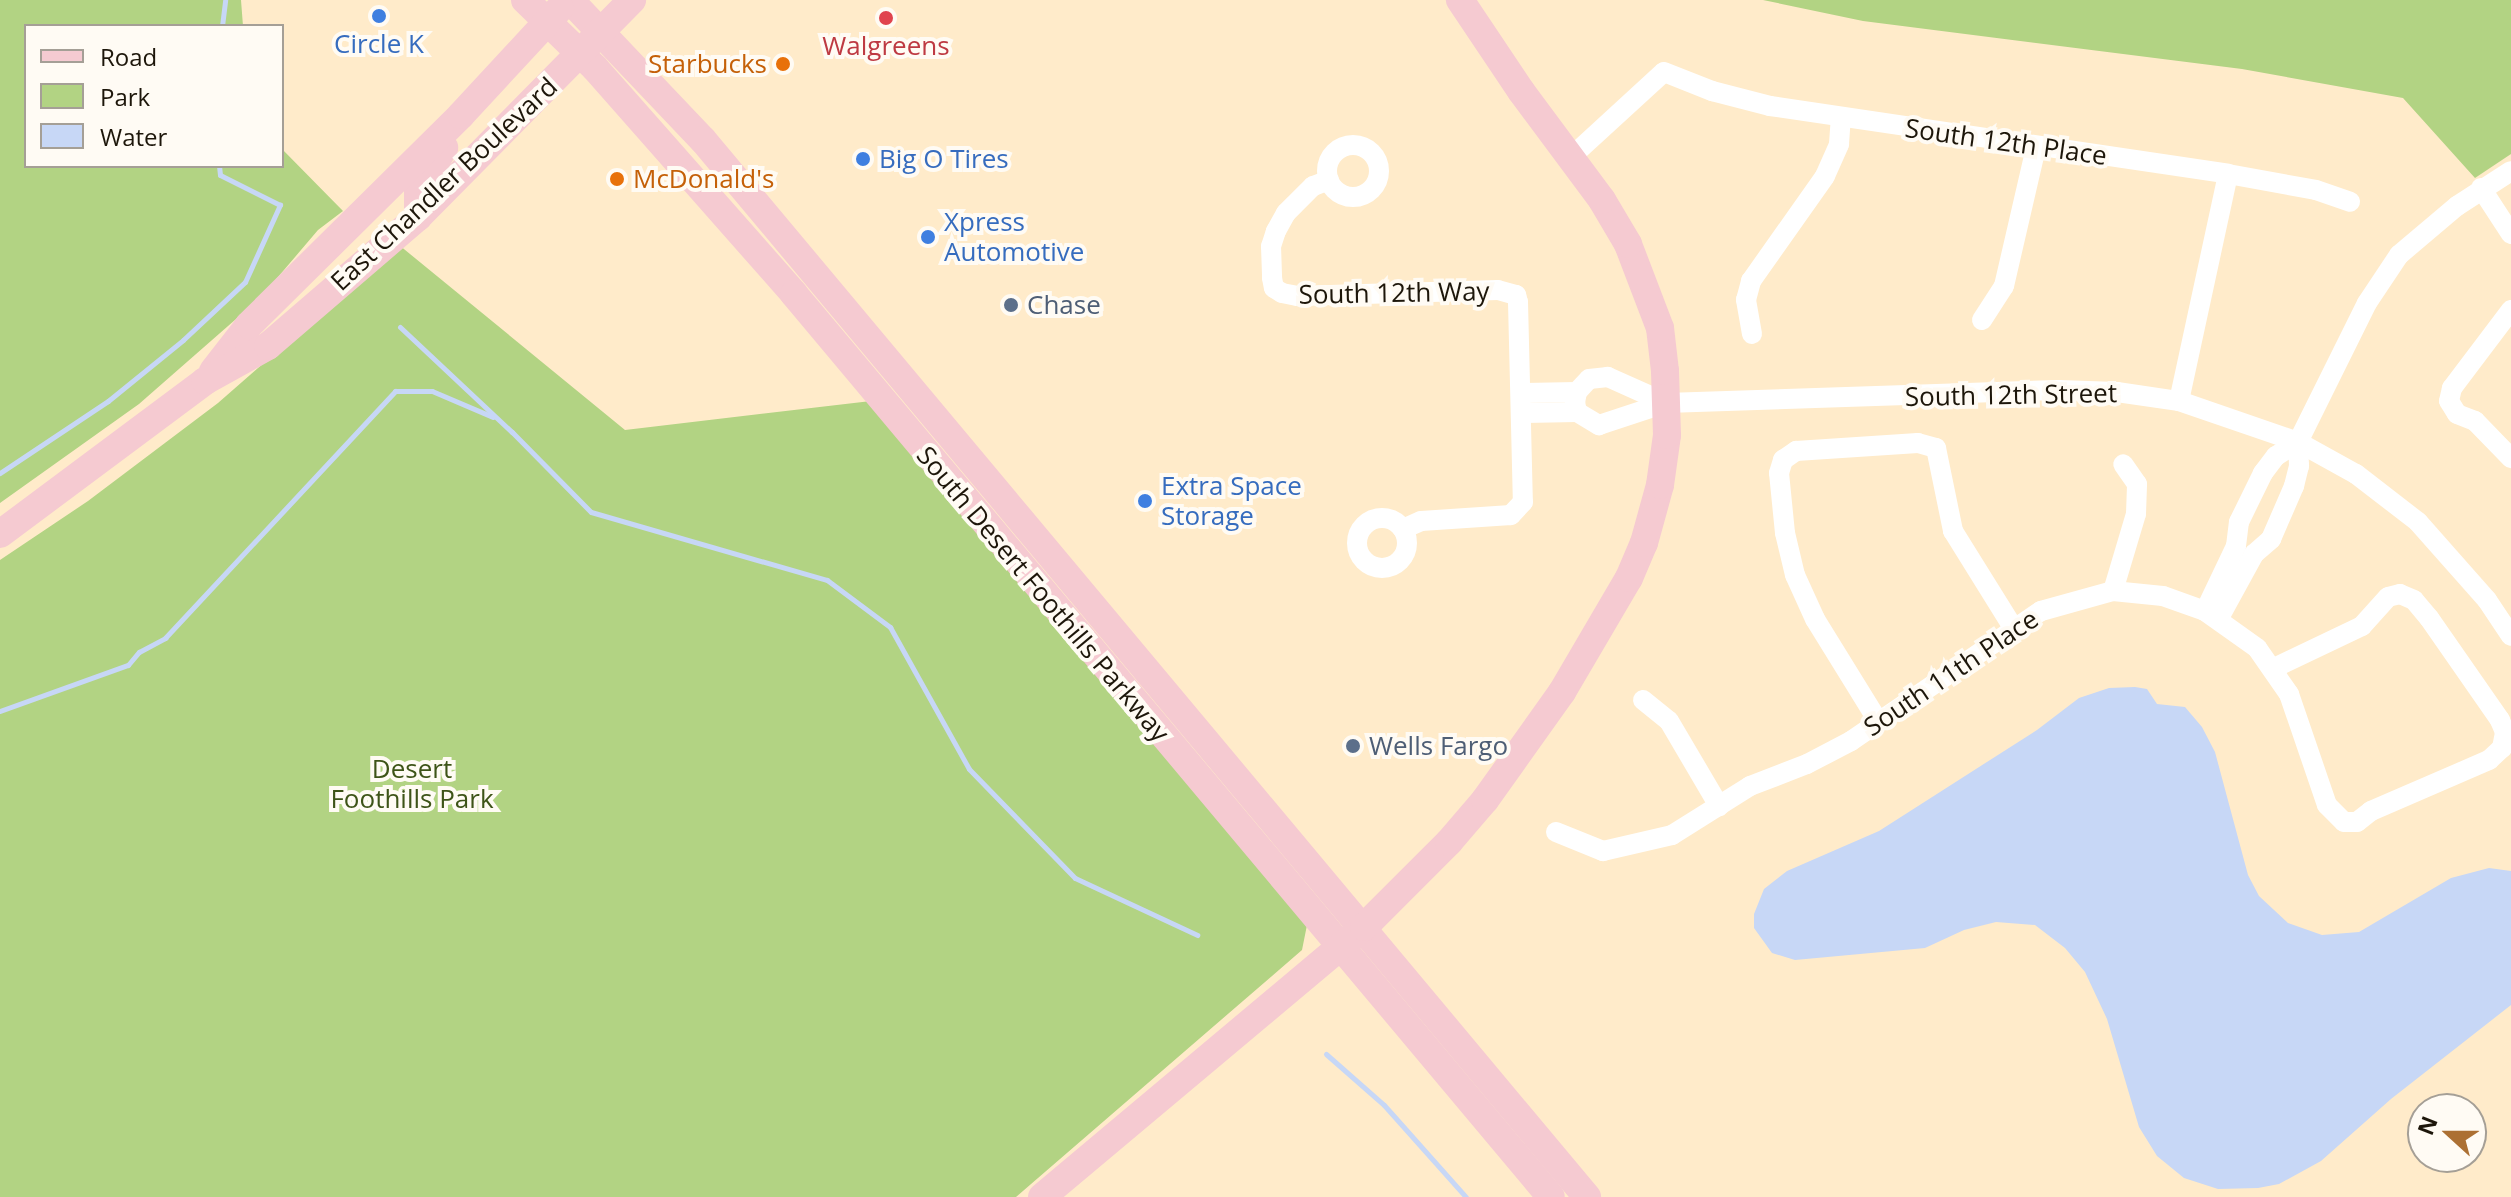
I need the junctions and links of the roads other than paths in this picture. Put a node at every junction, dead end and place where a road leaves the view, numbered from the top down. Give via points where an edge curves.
1 (525, 0) edge
2 (569, 0) edge
3 (632, 0) edge
4 (1460, 0) edge
5 (547, 21) junction
6 (602, 32) junction
7 (581, 54) junction
8 (461, 115) junction
9 (1841, 117) junction
10 (2036, 147) junction
11 (1570, 158) junction
12 (2228, 174) junction
13 (2508, 178) edge
14 (1329, 180) dead end
15 (2481, 188) junction
16 (2350, 202) dead end
17 (418, 217) junction
18 (2511, 234) edge
19 (2511, 310) edge
20 (1982, 320) dead end
21 (1752, 334) dead end
22 (205, 381) junction
23 (2179, 401) junction
24 (1577, 402) junction
25 (1522, 403) junction
26 (1666, 403) junction
27 (2298, 442) junction
28 (2511, 458) edge
29 (2123, 464) dead end
30 (2250, 500) junction
31 (2281, 515) junction
32 (1403, 529) dead end
33 (0, 534) edge
34 (2113, 591) junction
35 (2212, 615) junction
36 (2014, 629) junction
37 (2511, 636) edge
38 (2274, 668) junction
39 (1643, 700) dead end
40 (1878, 721) junction
41 (1719, 806) junction
42 (1556, 832) dead end
43 (1364, 927) junction
44 (1340, 945) junction
45 (1042, 1197) edge
46 (1551, 1197) edge
47 (1587, 1197) edge

1 - 5 street, South Desert Foothills Parkway
2 - 5 street, East Chandler Boulevard
2 - 6 street, South Desert Foothills Parkway
3 - 6 street, East Chandler Boulevard
4 - 11 street
5 - 7 street, South Desert Foothills Parkway
5 - 8 street, East Chandler Boulevard
6 - 7 street, East Chandler Boulevard
6 - 43 street, South Desert Foothills Parkway via 703,140
7 - 17 street, East Chandler Boulevard
7 - 44 street, South Desert Foothills Parkway via 681,161
8 - 17 street via 418,189
8 - 22 street, East Chandler Boulevard via 249,325
9 - 10 street, South 12th Place
9 - 11 street, South 12th Place via 1770,106 1664,72
9 - 21 street via 1839,144 1825,176 1751,281 1746,300
10 - 12 street, South 12th Place
10 - 20 street via 2004,286
11 - 26 street via 1628,244 1645,287 1660,328
12 - 16 street, South 12th Place via 2316,190
12 - 23 street
13 - 15 street
14 - 25 street, South 12th Way via 1313,186 1276,231 1270,263 1274,288 1289,296 1498,290 1516,295
15 - 18 street
15 - 27 street via 2399,255 2367,303
17 - 22 street, East Chandler Boulevard via 268,346
19 - 28 street via 2452,388 2449,401 2457,414 2475,421
22 - 33 street, East Chandler Boulevard
23 - 26 street, South 12th Street via 2059,390
23 - 27 street, South 12th Street
24 - 25 street, South 12th Street
24 - 26 street, South 12th Street via 1590,422 1609,425
24 - 26 street, South 12th Street via 1589,379 1608,377
25 - 32 street via 1524,491 1519,510 1490,519 1421,521
26 - 43 street via 1660,485 1629,578 1562,692 1485,800
27 - 30 street via 2276,456
27 - 31 street via 2299,466
27 - 37 street, South 12th Street via 2356,474 2418,522 2487,600
29 - 34 street via 2137,484 2136,514
30 - 31 street
30 - 35 street
31 - 35 street via 2271,539 2254,554
34 - 35 street, South 11th Place via 2163,596
34 - 36 street, South 11th Place via 2041,611
35 - 38 street, South 11th Place via 2257,648
36 - 40 street, South 11th Place
36 - 40 street via 1953,531 1936,448 1918,443 1796,451 1783,460 1779,473 1795,575 1815,619
38 - 38 street, South 11th Place via 2289,694 2327,805 2344,822 2357,822 2371,811 2489,760 2502,748 2505,732 2500,720 2429,618 2414,600 2400,594 2388,597 2362,626
39 - 41 street via 1669,721
40 - 41 street, South 11th Place via 1829,753 1750,786
41 - 42 street, South 11th Place via 1672,835 1603,851
43 - 44 street
43 - 47 street, South Desert Foothills Parkway
44 - 45 street
44 - 46 street, South Desert Foothills Parkway

